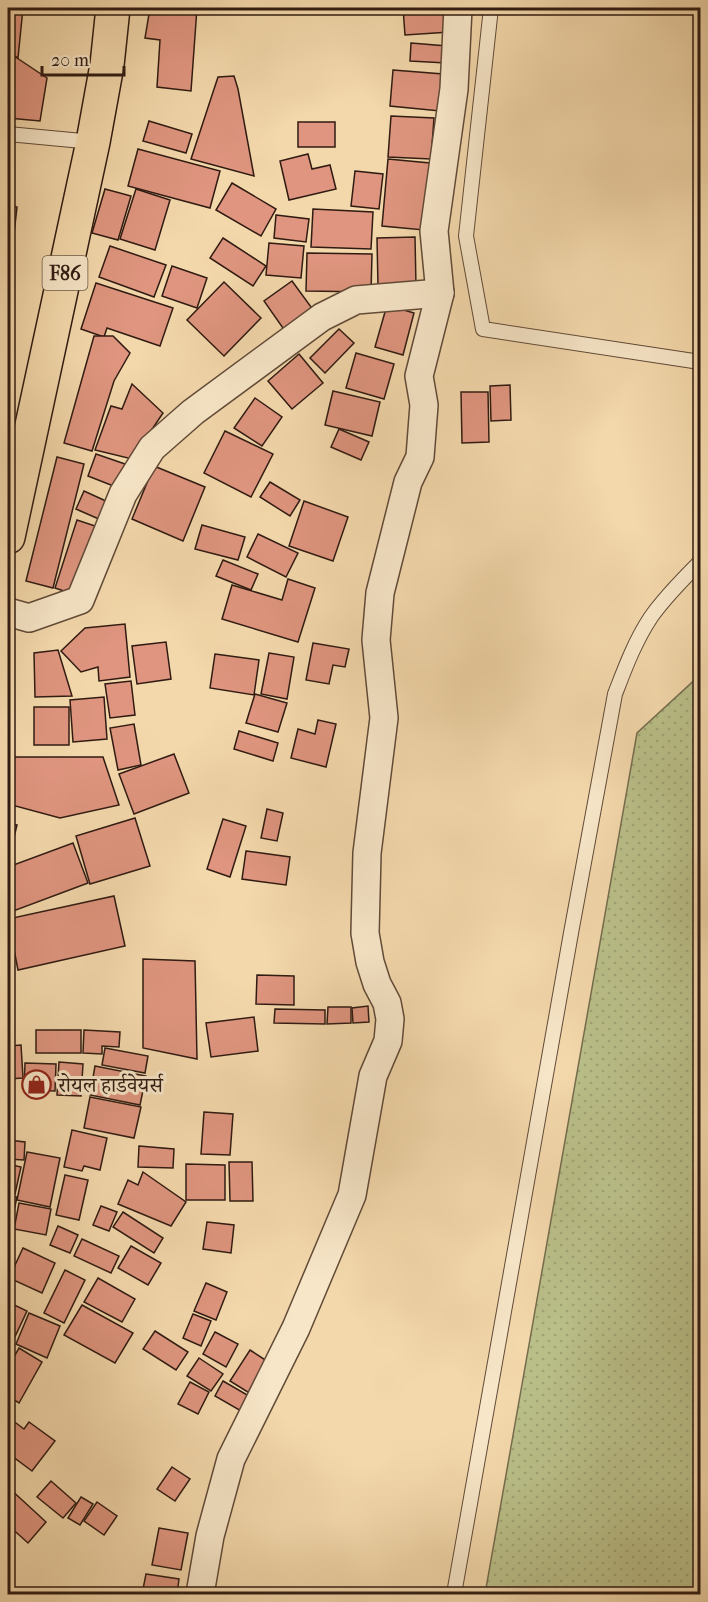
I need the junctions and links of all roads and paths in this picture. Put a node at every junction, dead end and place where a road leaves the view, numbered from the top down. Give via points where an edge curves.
1 (113, 8) edge
2 (458, 8) edge
3 (491, 8) edge
4 (8, 134) edge
5 (93, 142) junction
6 (440, 293) junction
7 (700, 362) edge
8 (8, 537) edge
9 (700, 562) edge
10 (8, 612) edge
11 (200, 1594) edge
12 (454, 1594) edge

1 - 5 main road, F86
2 - 6 street via 454,89 434,231
3 - 7 lane via 466,236 483,329
4 - 5 lane
5 - 8 main road, F86
6 - 10 street via 356,300 322,317 193,412 152,448 123,494 80,600 29,618
6 - 11 street via 419,376 424,405 420,457 408,482 380,593 376,640 384,718 367,853 365,933 370,962 387,1003 388,1041 372,1076 352,1195 296,1328 231,1459 210,1536
9 - 12 lane via 651,618 627,661 615,694

